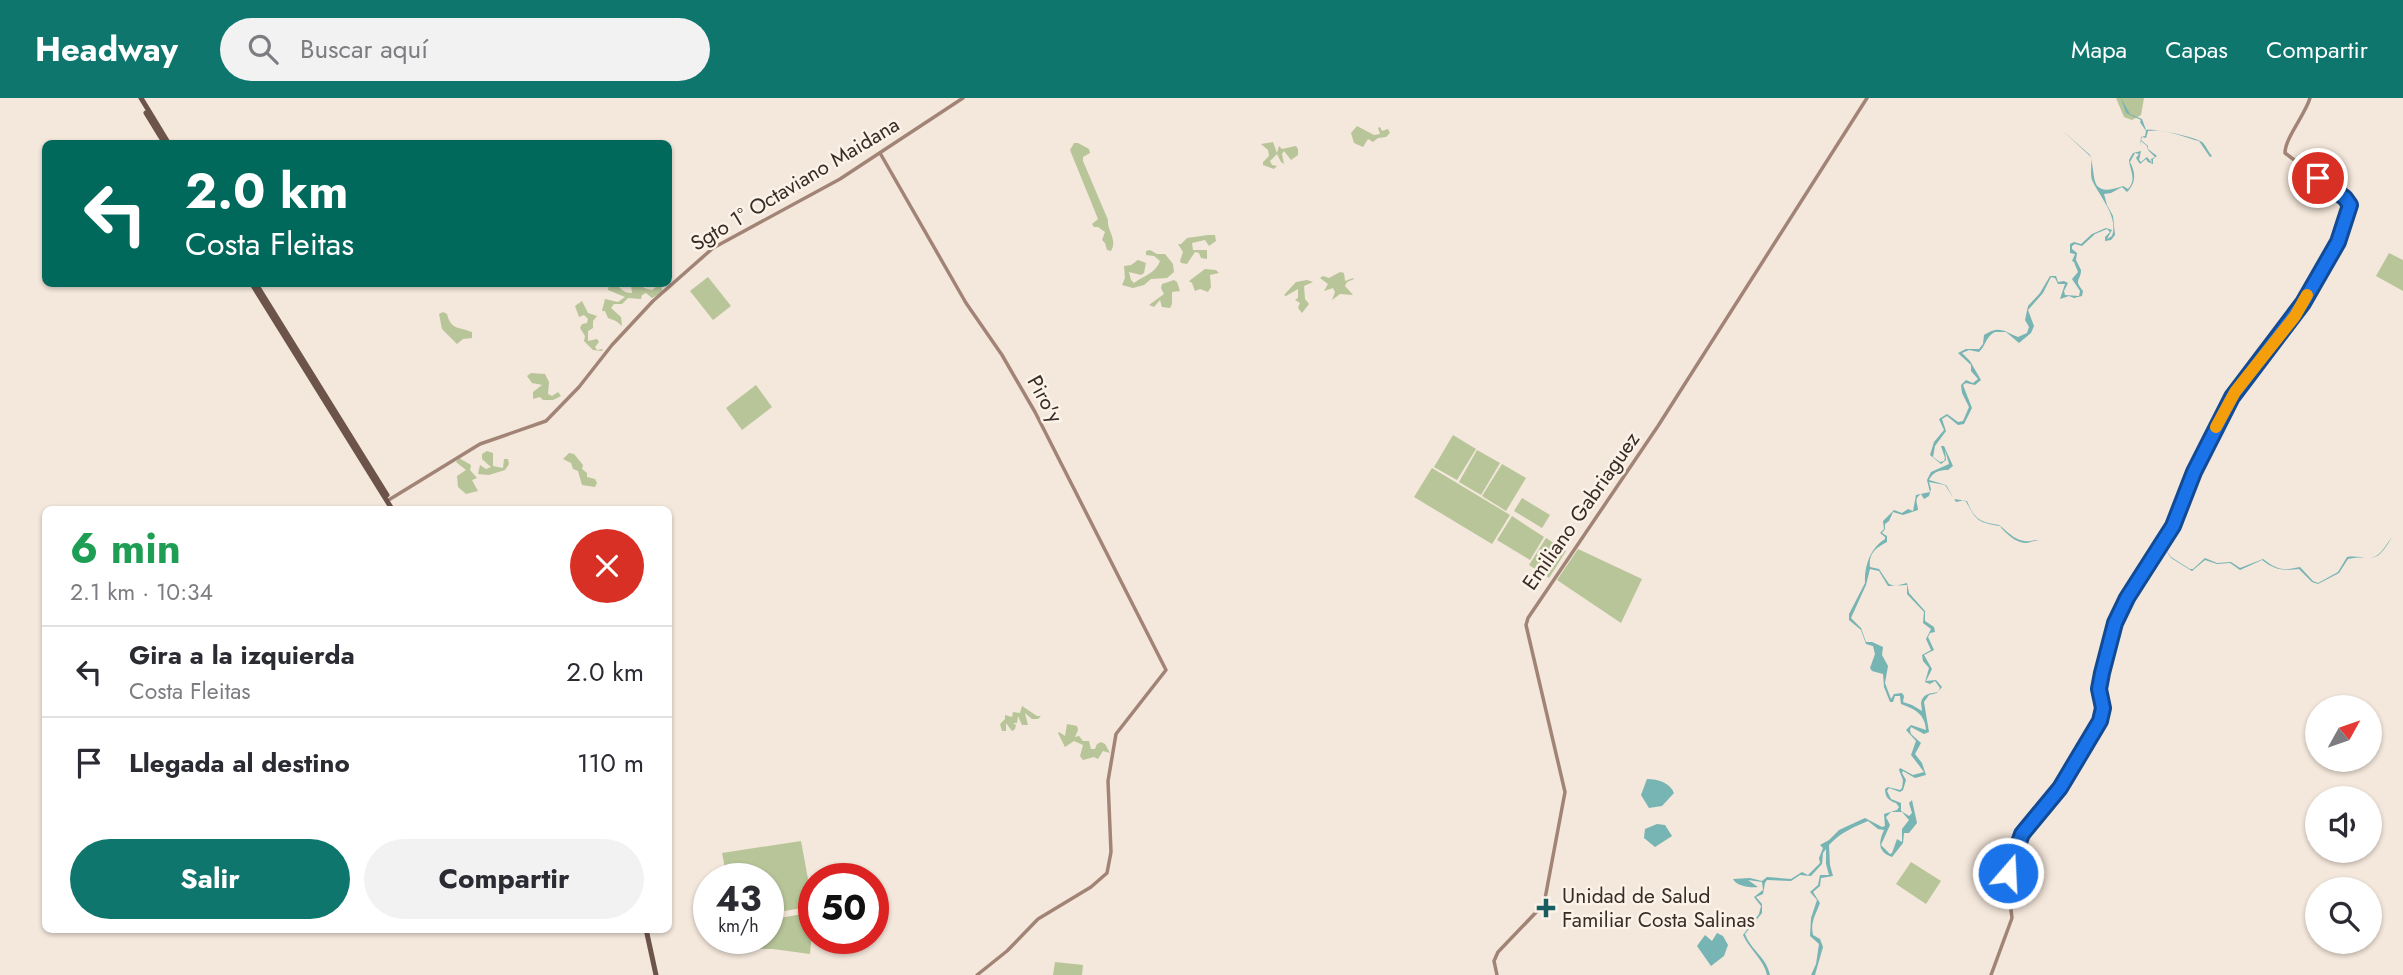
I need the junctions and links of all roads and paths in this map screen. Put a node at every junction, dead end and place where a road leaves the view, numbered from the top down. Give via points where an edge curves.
1 (139, 98) edge
2 (963, 98) edge
3 (1867, 98) edge
4 (2310, 98) edge
5 (165, 140) edge
6 (880, 153) junction
7 (672, 284) edge
8 (256, 287) edge
9 (669, 287) edge
10 (388, 500) junction
11 (392, 506) edge
12 (648, 933) edge
13 (658, 975) edge
14 (977, 975) edge
15 (1497, 975) edge
16 (1991, 975) edge

1 - 5 highway
2 - 6 main road, Sgto 1° Octaviano Maidana
3 - 15 main road, Emiliano Gabriaguez via 1656,429 1528,618 1566,793 1544,904 1498,952 1494,961
4 - 16 main road via 2285,153 2347,200 2350,207 2338,242 2295,316 2232,397 2173,526 2115,623 2100,681 2100,721 2060,788 2021,838 2007,879 2012,918
6 - 7 main road, Sgto 1° Octaviano Maidana via 713,248
6 - 14 main road, Piro'y via 1035,412 1166,670 1116,734 1108,781 1111,852 1107,873 1038,919
8 - 10 highway
9 - 10 main road, Sgto 1° Octaviano Maidana via 546,421 480,444
10 - 11 highway
12 - 13 highway

